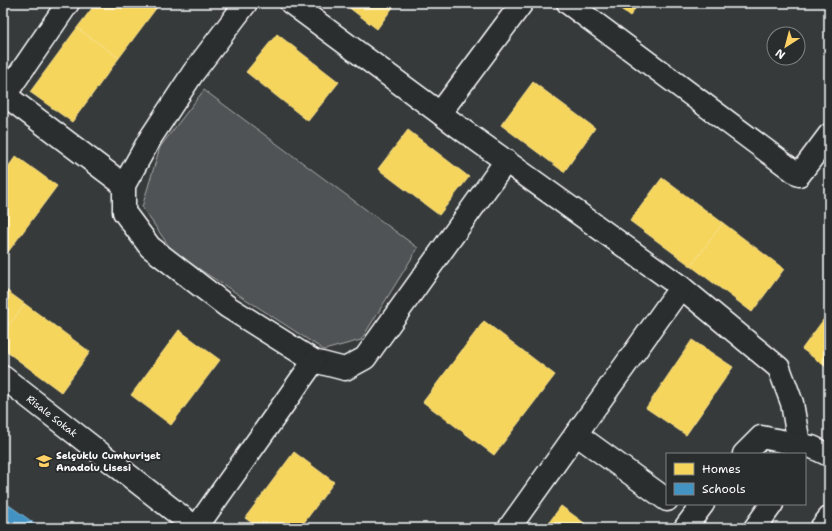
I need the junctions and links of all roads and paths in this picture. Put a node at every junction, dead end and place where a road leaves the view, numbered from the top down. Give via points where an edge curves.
1 (68, 3) edge
2 (246, 3) edge
3 (291, 3) edge
4 (522, 3) edge
5 (568, 3) edge
6 (4, 96) edge
7 (440, 113) junction
8 (829, 135) edge
9 (506, 161) junction
10 (124, 185) junction
11 (681, 287) junction
12 (314, 360) junction
13 (3, 377) edge
14 (576, 434) junction
15 (811, 451) edge
16 (745, 453) edge
17 (666, 499) edge
18 (675, 505) edge
19 (771, 505) edge
20 (694, 517) edge
21 (829, 518) edge
22 (196, 528) edge
23 (509, 528) edge
24 (755, 528) edge
25 (821, 528) edge

1 - 6 street
2 - 10 street via 193,73
3 - 7 street
4 - 7 street
5 - 8 street via 799,175
6 - 10 street
7 - 9 street
9 - 11 street
9 - 12 street via 365,358 345,369
10 - 12 street via 124,212 150,247 228,308
11 - 14 street
11 - 15 street via 779,368
12 - 22 street
13 - 22 street, Risale Sokak
14 - 17 street
14 - 23 street
15 - 16 street via 761,436
18 - 20 street
19 - 24 street
21 - 25 street

